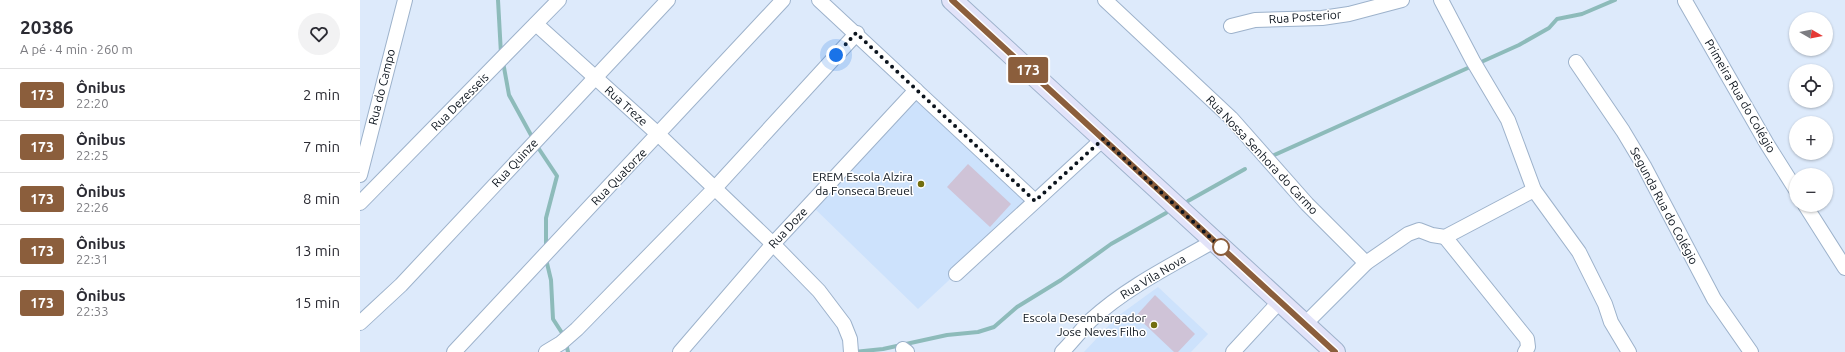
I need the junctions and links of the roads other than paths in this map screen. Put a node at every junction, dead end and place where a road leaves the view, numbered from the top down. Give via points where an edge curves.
1 (405, 0) edge
2 (559, 0) edge
3 (668, 0) edge
4 (783, 0) edge
5 (820, 0) edge
6 (952, 0) edge
7 (1105, 0) edge
8 (1402, 0) edge
9 (1442, 0) edge
10 (1685, 1) dead end
11 (536, 24) junction
12 (1231, 26) dead end
13 (856, 33) junction
14 (1576, 62) dead end
15 (595, 78) junction
16 (916, 90) junction
17 (659, 135) junction
18 (1103, 139) junction
19 (360, 175) edge
20 (1789, 179) edge
21 (715, 188) junction
22 (1534, 190) junction
23 (1035, 201) junction
24 (360, 203) edge
25 (1809, 212) edge
26 (1445, 236) junction
27 (1214, 241) junction
28 (773, 244) junction
29 (1366, 263) junction
30 (1845, 268) edge
31 (956, 274) dead end
32 (1280, 302) junction
33 (360, 323) edge
34 (1305, 324) junction
35 (454, 352) edge
36 (546, 352) edge
37 (680, 352) edge
38 (851, 352) edge
39 (1062, 352) edge
40 (1233, 352) edge
41 (1335, 352) edge
42 (1525, 352) edge
43 (1629, 352) edge
44 (1751, 352) edge

1 - 19 street, Rua do Campo
2 - 11 street, Rua Dezesseis
3 - 15 street, Rua Quinze
4 - 17 street, Rua Quatorze
5 - 13 street
6 - 18 main road
7 - 29 street, Rua Nossa Senhora do Carmo via 1231,118 1307,204
8 - 12 street, Rua Posterior via 1349,14 1322,18 1255,20
9 - 22 street via 1473,61 1508,120
10 - 20 street, Primeira Rua do Colégio
11 - 15 street, Rua Treze
11 - 24 street, Rua Dezesseis
13 - 16 street
13 - 21 street
14 - 44 street, Segunda Rua do Colégio via 1623,131 1714,299
15 - 17 street, Rua Treze
15 - 33 street, Rua Quinze via 401,285
16 - 23 street
16 - 28 street, Rua Doze
17 - 21 street, Rua Treze
17 - 35 street, Rua Quatorze
18 - 23 street
18 - 27 main road
21 - 28 street, Rua Treze
21 - 36 street via 577,329
22 - 26 street
22 - 43 street via 1579,252 1605,304 1611,322
23 - 31 street
25 - 30 street
26 - 29 street via 1417,230
26 - 42 street via 1527,339 1528,347
27 - 32 main road
27 - 39 street, Rua Vila Nova via 1138,284 1116,300 1090,321
28 - 37 street, Rua Doze
28 - 38 street, Rua Treze via 836,312 850,339
29 - 34 street
32 - 34 main road
32 - 40 street
34 - 41 main road

